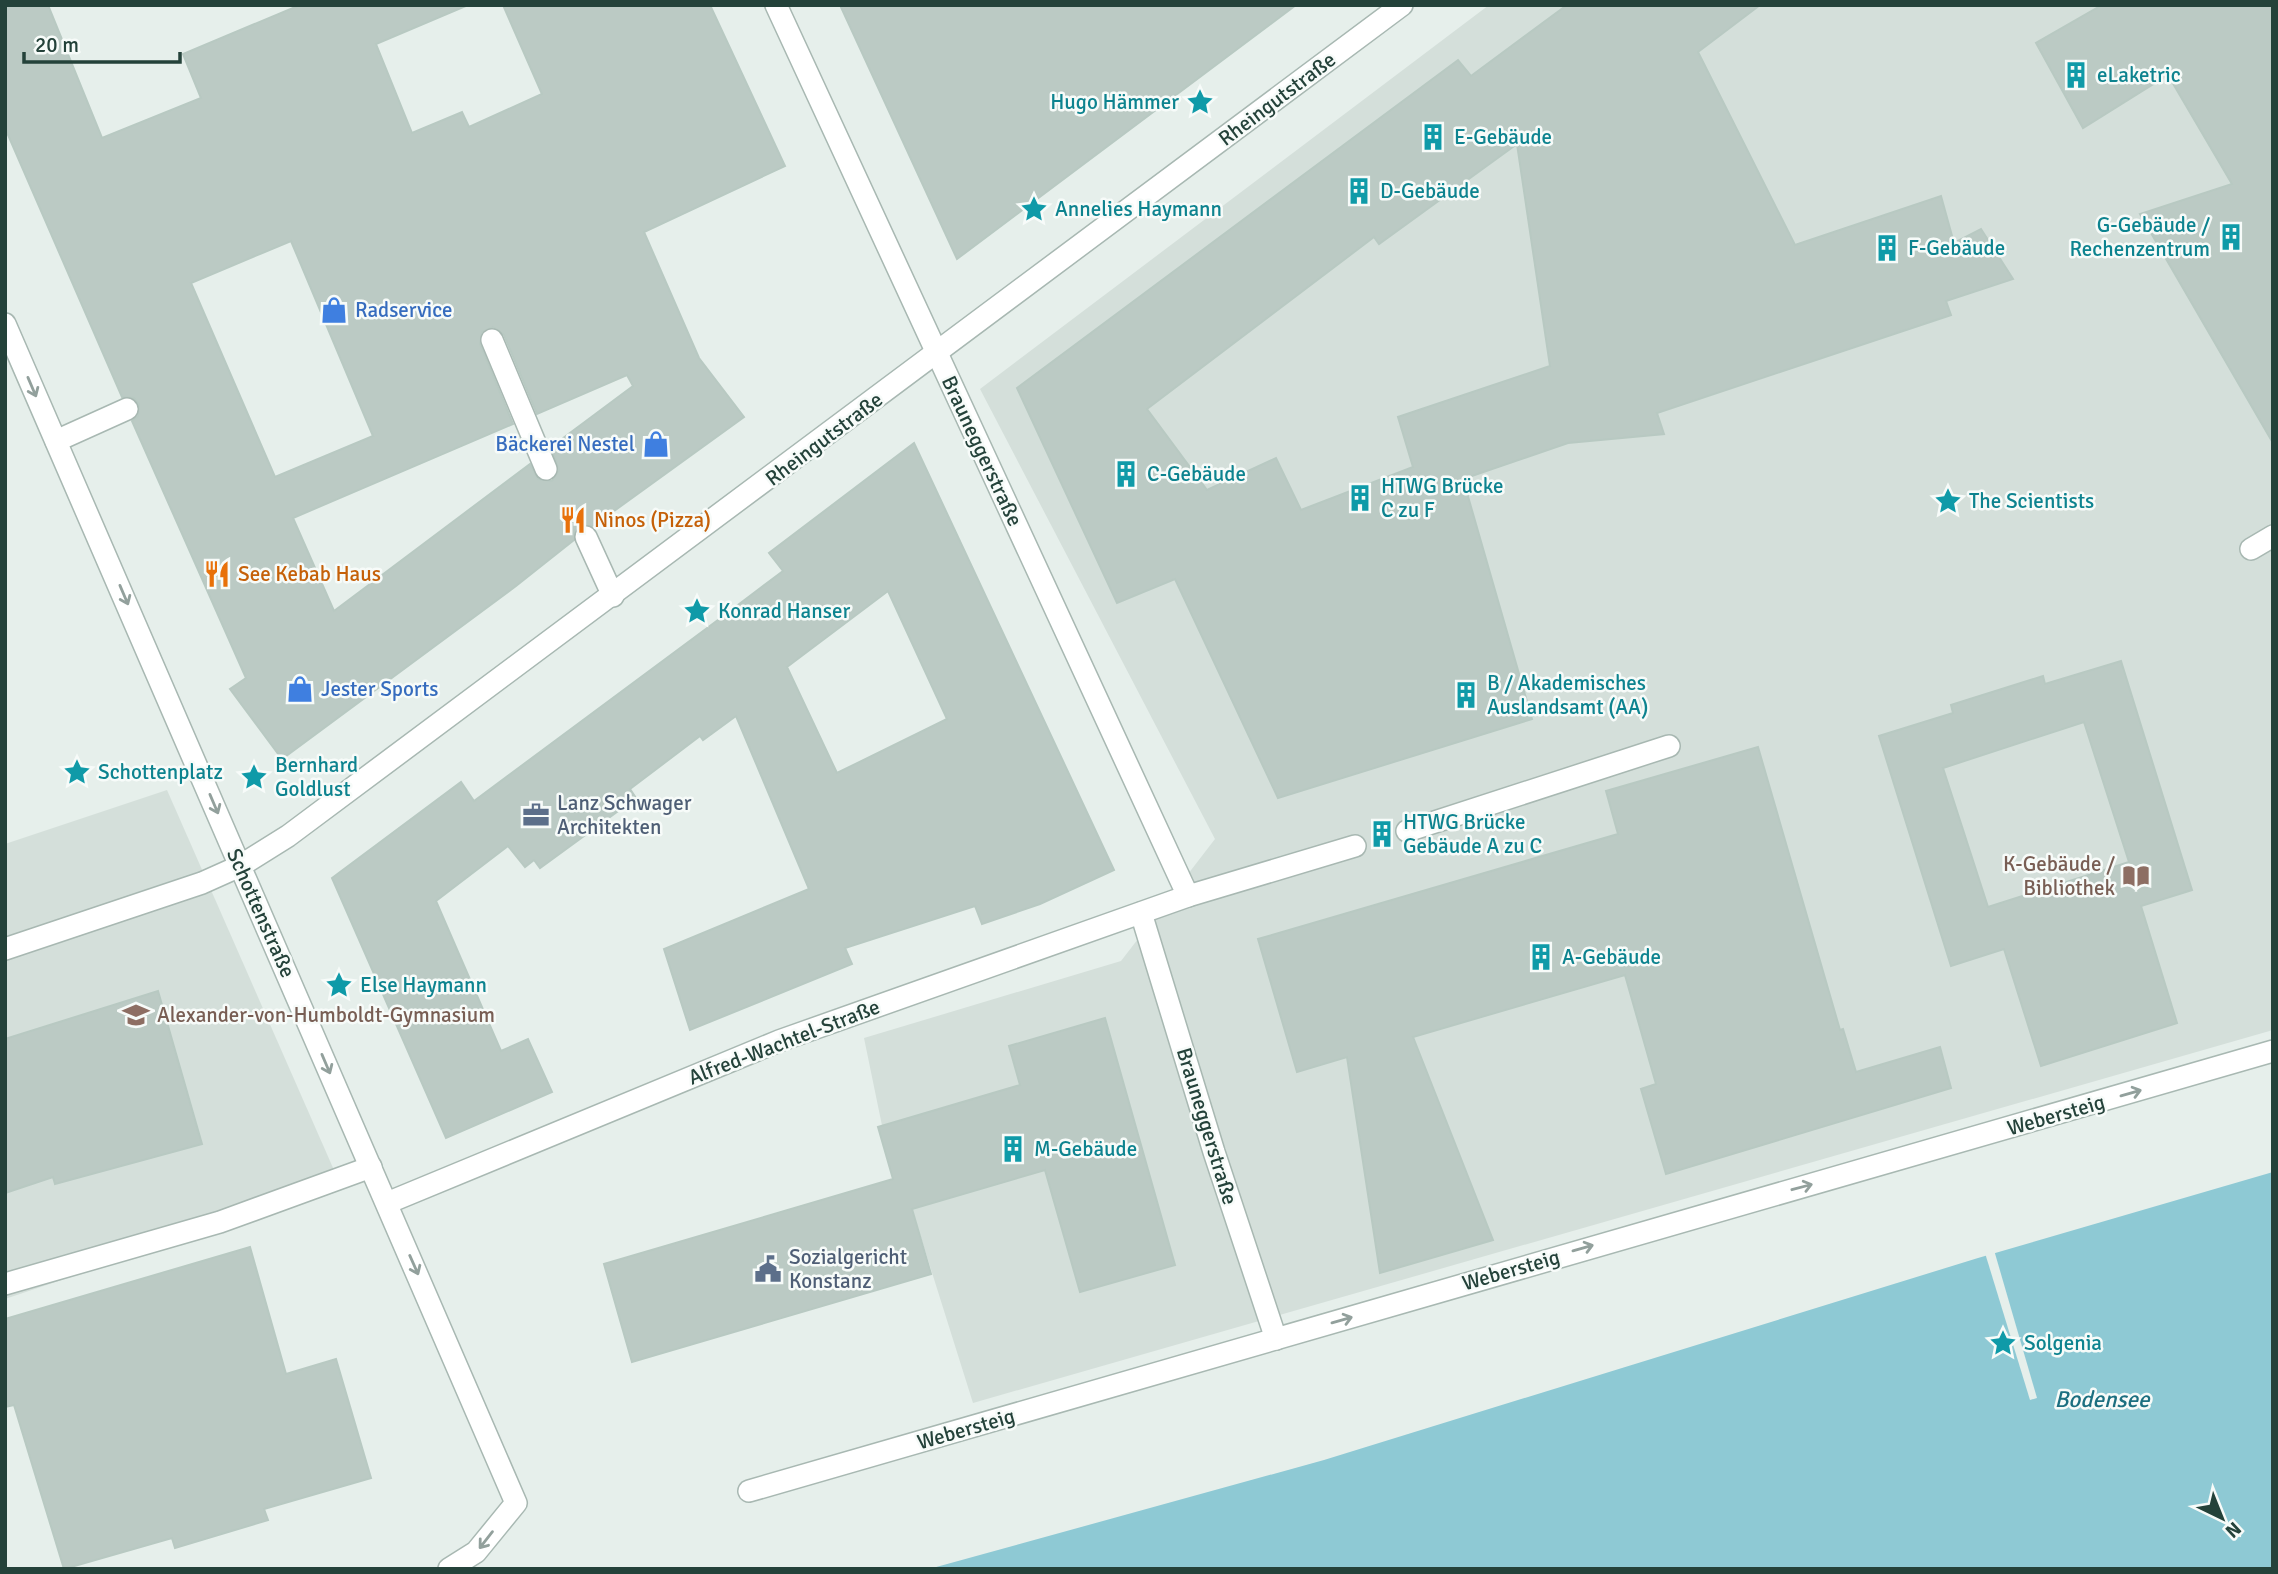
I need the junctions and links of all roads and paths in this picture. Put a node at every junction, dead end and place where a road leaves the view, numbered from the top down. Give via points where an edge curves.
1 (776, 5) edge
2 (1391, 9) edge
3 (5, 324) edge
4 (492, 340) dead end
5 (937, 354) junction
6 (127, 409) dead end
7 (56, 441) junction
8 (546, 469) dead end
9 (2273, 536) edge
10 (586, 537) dead end
11 (2251, 550) dead end
12 (613, 596) junction
13 (1669, 746) dead end
14 (1407, 831) dead end
15 (1355, 846) dead end
16 (240, 866) junction
17 (1188, 896) junction
18 (1142, 913) junction
19 (5, 948) edge
20 (2273, 1051) edge
21 (371, 1167) junction
22 (387, 1203) junction
23 (5, 1284) edge
24 (1276, 1339) junction
25 (749, 1491) dead end
26 (449, 1569) edge

1 - 5 street, Brauneggerstraße
2 - 5 street, Rheingutstraße
3 -> 7 street, Schottenstraße
4 - 8 street
5 - 12 street, Rheingutstraße
5 - 17 street, Brauneggerstraße
6 - 7 street
7 -> 16 street, Schottenstraße
9 - 11 street
10 - 12 street
12 - 16 street, Rheingutstraße via 288,836
13 - 14 street
15 - 17 street, Alfred-Wachtel-Straße
16 - 19 street via 202,883
16 -> 21 street, Schottenstraße
17 - 18 street, Alfred-Wachtel-Straße
18 - 22 street, Alfred-Wachtel-Straße via 779,1041
18 - 24 street, Brauneggerstraße
24 -> 20 street, Webersteig
21 - 22 street, Schottenstraße
21 - 23 street via 220,1222
22 -> 26 street, Schottenstraße via 516,1503 476,1552
24 - 25 street, Webersteig

